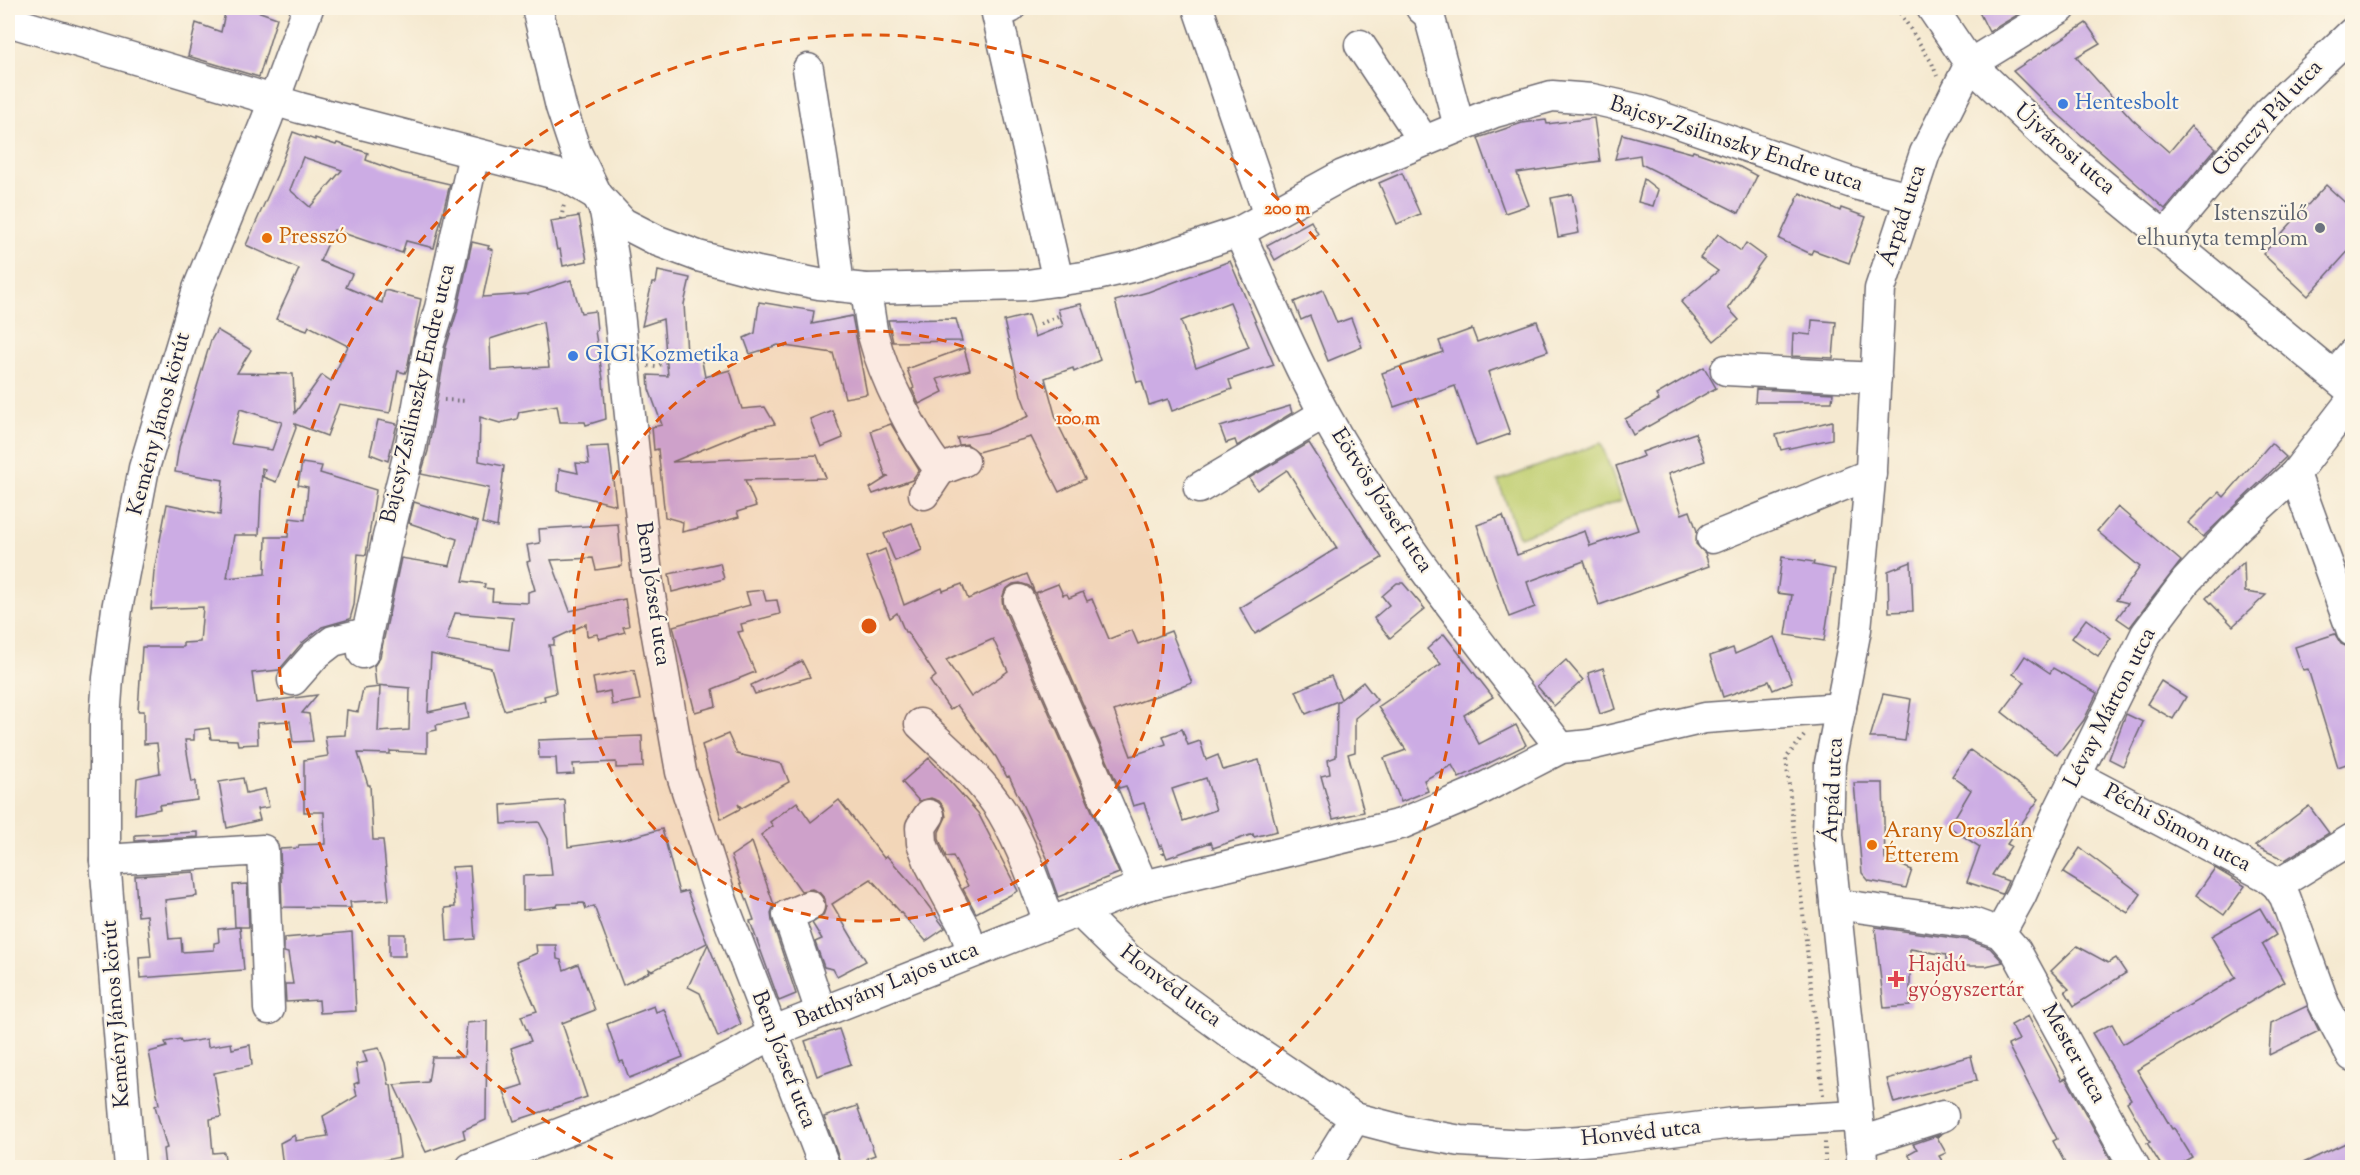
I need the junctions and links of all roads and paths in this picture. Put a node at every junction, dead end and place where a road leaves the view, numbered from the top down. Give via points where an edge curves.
1 (308, 8) edge
2 (537, 8) edge
3 (1010, 8) edge
4 (1198, 8) edge
5 (1421, 8) edge
6 (1932, 8) edge
7 (2061, 8) edge
8 (8, 21) edge
9 (2352, 33) edge
10 (1360, 45) dead end
11 (1970, 64) junction
12 (808, 69) dead end
13 (274, 100) junction
14 (1459, 126) junction
15 (1424, 141) junction
16 (474, 154) junction
17 (597, 195) junction
18 (1910, 198) junction
19 (565, 200) dead end
20 (1269, 216) junction
21 (561, 219) dead end
22 (1239, 232) junction
23 (2164, 236) junction
24 (1058, 280) junction
25 (852, 288) junction
26 (1058, 316) dead end
27 (1040, 324) dead end
28 (667, 362) dead end
29 (645, 366) dead end
30 (1726, 370) dead end
31 (2346, 373) edge
32 (1876, 378) junction
33 (435, 399) dead end
34 (2352, 400) edge
35 (467, 401) dead end
36 (1324, 414) junction
37 (1870, 474) junction
38 (2295, 474) junction
39 (943, 475) dead end
40 (1199, 488) dead end
41 (1712, 538) dead end
42 (1019, 600) dead end
43 (2352, 631) edge
44 (293, 680) dead end
45 (1841, 708) junction
46 (920, 724) dead end
47 (1561, 748) junction
48 (2076, 776) junction
49 (929, 815) dead end
50 (2352, 838) edge
51 (105, 860) junction
52 (2277, 885) junction
53 (1143, 886) junction
54 (1835, 904) junction
55 (809, 906) dead end
56 (1079, 911) junction
57 (1049, 923) junction
58 (2000, 933) junction
59 (972, 952) junction
60 (269, 1009) dead end
61 (821, 1012) junction
62 (772, 1034) junction
63 (2352, 1056) edge
64 (1943, 1116) dead end
65 (1355, 1118) junction
66 (1860, 1142) edge
67 (130, 1167) edge
68 (471, 1167) edge
69 (825, 1167) edge
70 (1324, 1167) edge
71 (2135, 1167) edge

1 - 13 street, Kemény János körút
2 - 17 street, Bem József utca via 561,107 576,152
3 - 24 street via 997,14
4 - 20 street
5 - 14 street via 1429,15
6 - 11 street, Újvárosi utca
7 - 11 street
8 - 13 street, Bajcsy-Zsilinszky Endre utca
9 - 23 street, Gönczy Pál utca via 2267,114
10 - 15 street
11 - 18 street, Árpád utca via 1925,153
11 - 23 street, Újvárosi utca via 2064,153
12 - 25 street via 826,183
13 - 16 street, Bajcsy-Zsilinszky Endre utca
13 - 51 street, Kemény János körút via 198,289 144,468 108,678
14 - 15 street, Bajcsy-Zsilinszky Endre utca
14 - 18 street, Bajcsy-Zsilinszky Endre utca via 1495,111 1552,96 1592,99 1641,110 1858,185
15 - 20 street, Bajcsy-Zsilinszky Endre utca via 1343,174
16 - 17 street, Bajcsy-Zsilinszky Endre utca via 560,175
16 - 44 street, Bajcsy-Zsilinszky Endre utca via 365,643 333,641
17 - 25 street, Bajcsy-Zsilinszky Endre utca via 623,223 688,252 758,272
17 - 62 street, Bem József utca via 605,211 613,256 644,632 691,807
18 - 32 street, Árpád utca via 1880,289
19 - 21 path
20 - 22 street, Bajcsy-Zsilinszky Endre utca
22 - 24 street, Bajcsy-Zsilinszky Endre utca via 1136,266
22 - 36 street, Eötvös József utca
23 - 31 street, Újvárosi utca
24 - 25 street, Bajcsy-Zsilinszky Endre utca via 1027,285
25 - 39 street via 889,382
26 - 27 path
28 - 29 path
30 - 32 street
32 - 37 street, Árpád utca
33 - 35 path
34 - 38 street, Lévay Márton utca
36 - 40 street
36 - 47 street, Eötvös József utca via 1422,565
37 - 41 street
37 - 45 street, Árpád utca via 1856,629
38 - 43 street
38 - 48 street, Lévay Márton utca via 2186,581 2146,634
42 - 53 street
45 - 47 street, Batthyány Lajos utca via 1705,718
45 - 54 street, Árpád utca via 1830,763 1828,835
46 - 57 street via 958,760 1001,812 1036,883
47 - 53 street, Batthyány Lajos utca via 1474,793 1401,824
48 - 52 street, Péchi Simon utca
48 - 58 street, Lévay Márton utca
49 - 59 street via 921,827 922,843 964,927
50 - 52 street, Péchi Simon utca
51 - 60 street via 263,850
51 - 67 street, Kemény János körút
52 - 63 street, Péchi Simon utca via 2285,897 2324,1004
53 - 56 street, Batthyány Lajos utca
54 - 58 street via 1972,923
54 - 66 street, Árpád utca
55 - 61 street via 788,915
56 - 57 street, Batthyány Lajos utca
56 - 65 street, Honvéd utca via 1128,959
57 - 59 street, Batthyány Lajos utca
58 - 71 street, Mester utca via 2021,961
59 - 61 street, Batthyány Lajos utca
61 - 62 street, Batthyány Lajos utca
62 - 68 street, Batthyány Lajos utca via 646,1100
62 - 69 street, Bem József utca
64 - 66 street, Honvéd utca
65 - 66 street, Honvéd utca via 1461,1141 1524,1145 1733,1123
65 - 70 street

